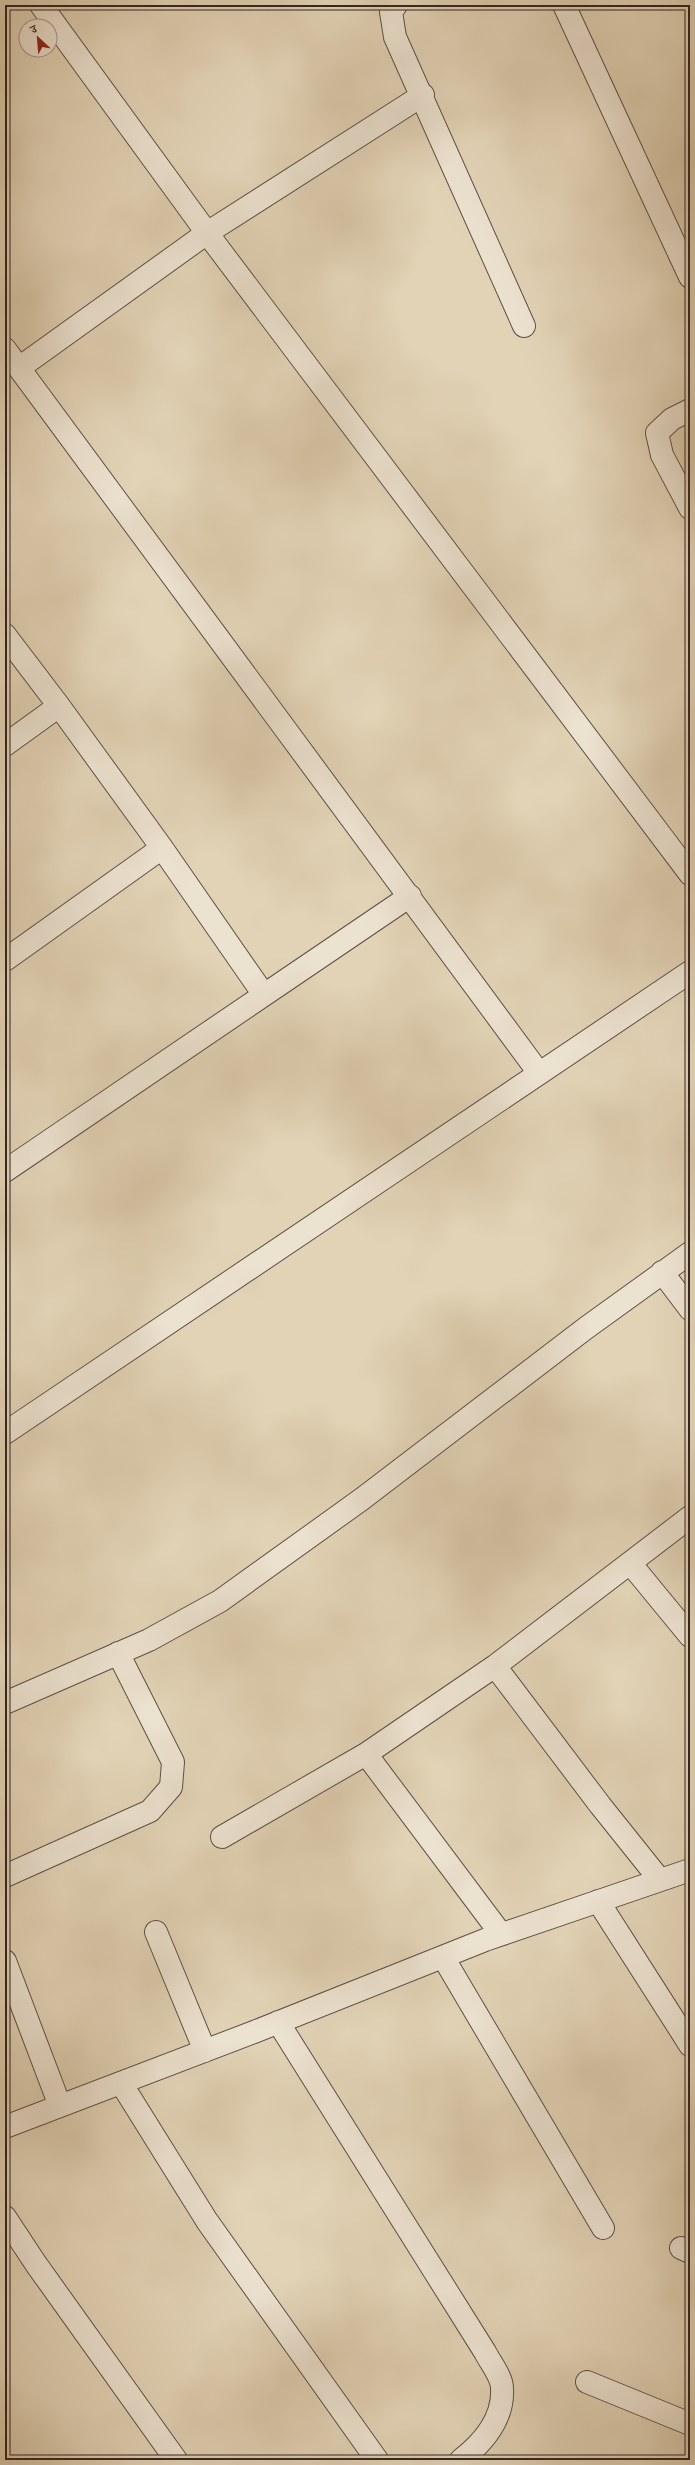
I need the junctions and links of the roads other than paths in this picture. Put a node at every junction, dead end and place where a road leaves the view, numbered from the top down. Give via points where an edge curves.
1 (41, 5) edge
2 (396, 5) edge
3 (564, 5) edge
4 (423, 95) junction
5 (207, 233) junction
6 (690, 277) edge
7 (524, 326) dead end
8 (5, 349) edge
9 (20, 368) junction
10 (690, 410) edge
11 (690, 508) edge
12 (5, 635) edge
13 (58, 706) junction
14 (5, 745) edge
15 (162, 848) junction
16 (690, 874) edge
17 (410, 896) junction
18 (5, 960) edge
19 (690, 972) edge
20 (264, 995) junction
21 (539, 1074) junction
22 (5, 1171) edge
23 (690, 1253) edge
24 (662, 1272) junction
25 (690, 1309) edge
26 (5, 1433) edge
27 (690, 1517) edge
28 (630, 1563) junction
29 (690, 1636) edge
30 (118, 1653) junction
31 (495, 1666) junction
32 (5, 1703) edge
33 (366, 1754) junction
34 (222, 1837) dead end
35 (690, 1870) edge
36 (5, 1876) edge
37 (660, 1880) junction
38 (598, 1901) junction
39 (156, 1932) dead end
40 (501, 1934) junction
41 (442, 1957) junction
42 (5, 1962) edge
43 (278, 2022) junction
44 (690, 2045) edge
45 (205, 2051) junction
46 (121, 2083) junction
47 (60, 2106) junction
48 (5, 2127) edge
49 (5, 2217) edge
50 (603, 2228) dead end
51 (587, 2382) dead end
52 (690, 2424) edge
53 (176, 2460) edge
54 (377, 2460) edge
55 (461, 2460) edge

1 - 5 street
2 - 4 street via 391,12 395,37
3 - 6 street
4 - 5 street
4 - 7 street
5 - 9 street
5 - 16 street
8 - 9 street
9 - 17 street
10 - 11 street via 672,419 657,433 662,455
12 - 13 street
13 - 14 street
13 - 15 street
15 - 18 street
15 - 20 street
17 - 20 street
17 - 21 street
19 - 21 street
20 - 22 street
21 - 26 street
23 - 24 street
24 - 25 street
24 - 30 street via 362,1499 220,1601 149,1640
27 - 28 street
28 - 29 street
28 - 31 street
30 - 32 street
30 - 36 street via 173,1762 171,1787 150,1811
31 - 33 street
31 - 37 street
33 - 34 street
33 - 40 street
35 - 37 street
37 - 38 street
38 - 40 street
38 - 44 street
39 - 45 street
40 - 41 street
41 - 43 street
41 - 50 street
42 - 47 street
43 - 45 street
43 - 55 street via 485,2352 502,2387 497,2420 477,2447
45 - 46 street
46 - 47 street
46 - 54 street via 207,2221
47 - 48 street
49 - 53 street
51 - 52 street

